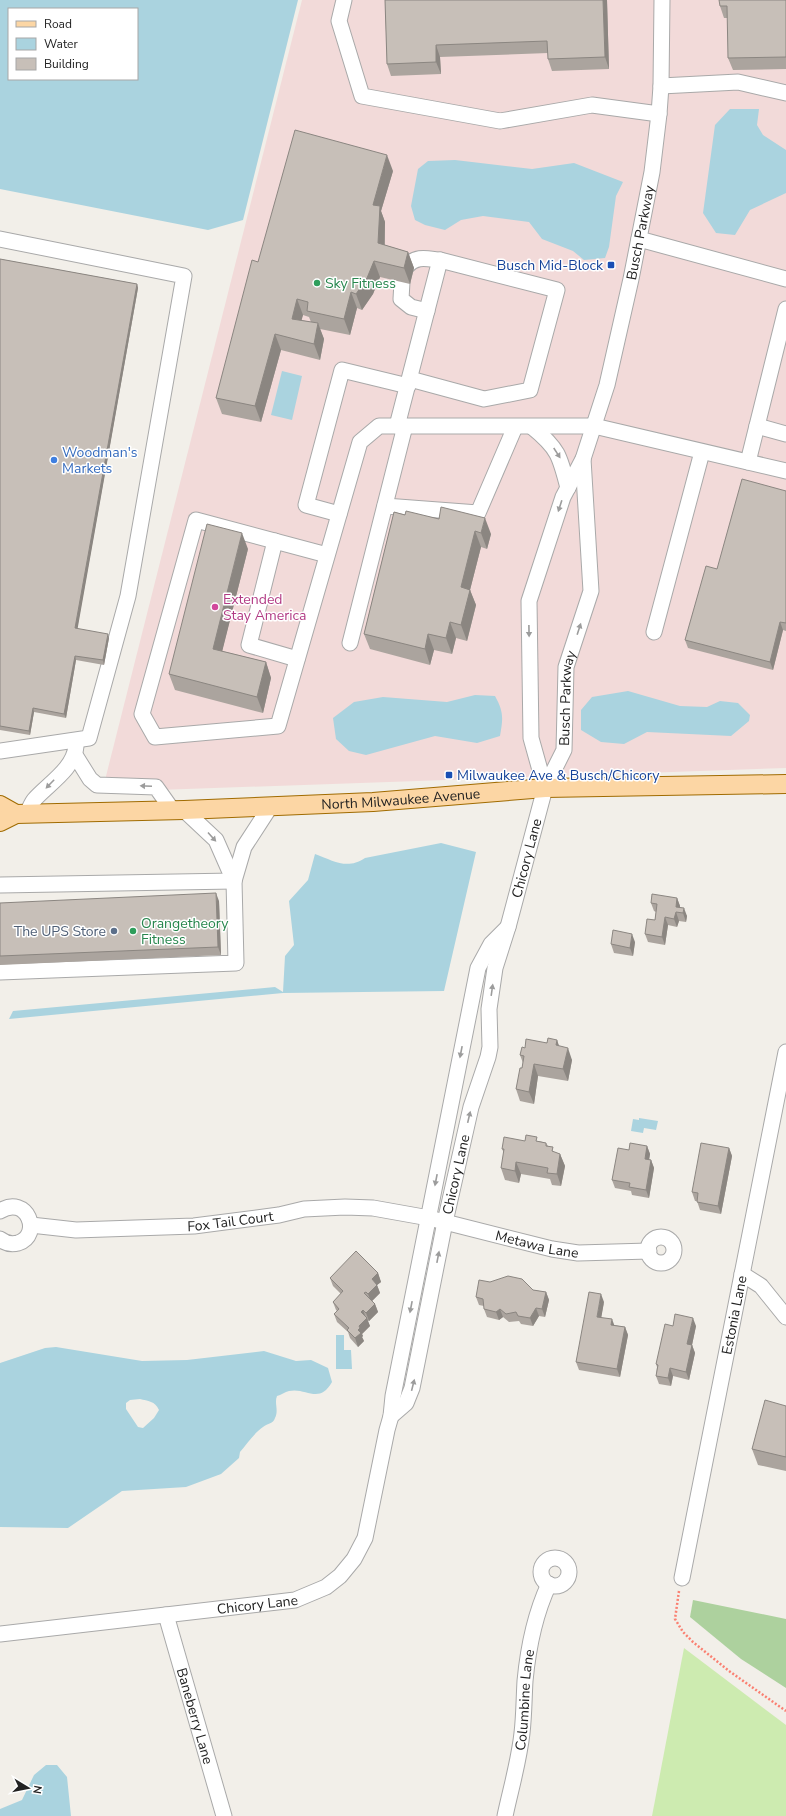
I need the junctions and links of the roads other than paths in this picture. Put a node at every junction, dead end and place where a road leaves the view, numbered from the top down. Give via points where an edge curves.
1 (344, 0) edge
2 (662, 0) edge
3 (661, 86) junction
4 (786, 94) edge
5 (659, 114) junction
6 (0, 239) edge
7 (639, 239) junction
8 (440, 260) junction
9 (407, 266) edge
10 (786, 279) edge
11 (402, 282) edge
12 (786, 308) edge
13 (427, 311) junction
14 (784, 325) edge
15 (409, 383) junction
16 (401, 426) junction
17 (594, 426) junction
18 (757, 426) junction
19 (515, 427) junction
20 (532, 427) junction
21 (786, 434) edge
22 (702, 452) junction
23 (583, 459) junction
24 (748, 462) junction
25 (786, 471) edge
26 (568, 488) junction
27 (385, 506) junction
28 (339, 514) junction
29 (275, 541) junction
30 (327, 555) junction
31 (654, 632) dead end
32 (350, 642) dead end
33 (297, 659) junction
34 (76, 748) junction
35 (0, 751) edge
36 (786, 784) edge
37 (545, 788) junction
38 (0, 805) edge
39 (270, 807) junction
40 (179, 810) junction
41 (22, 814) junction
42 (0, 822) edge
43 (234, 881) junction
44 (0, 885) edge
45 (508, 927) junction
46 (0, 972) edge
47 (466, 1028) junction
48 (489, 1033) junction
49 (786, 1052) edge
50 (0, 1211) edge
51 (428, 1218) junction
52 (445, 1222) junction
53 (30, 1224) junction
54 (0, 1239) edge
55 (649, 1251) dead end
56 (742, 1274) junction
57 (786, 1317) edge
58 (391, 1416) junction
59 (682, 1578) road end
60 (549, 1584) dead end
61 (166, 1615) junction
62 (0, 1634) edge
63 (224, 1816) edge
64 (504, 1816) edge

1 - 5 street via 339,20 362,96 500,121 592,105
2 - 3 street, Busch Parkway
3 - 4 street via 738,82
3 - 5 street, Busch Parkway
5 - 7 street, Busch Parkway via 652,172
6 - 34 street via 184,276 128,596 89,738
7 - 10 street
7 - 17 street, Busch Parkway via 607,385
8 - 9 street via 420,258 411,260
8 - 13 street
8 - 15 street via 557,290 530,390 484,398
11 - 13 street via 401,299 411,307
12 - 14 street
13 - 15 street
14 - 18 street
15 - 16 street
15 - 28 street via 342,370 306,505
16 - 19 street
16 - 27 street
16 - 28 street via 379,426 360,442
17 - 20 street
17 - 22 street
17 - 23 street, Busch Parkway
18 - 21 street
18 - 24 street
19 - 20 street
19 - 27 street via 478,513
20 -> 26 street via 548,440 561,458
22 - 24 street
22 - 31 street
23 - 26 street, Busch Parkway
37 -> 23 street, Busch Parkway via 564,750 566,667 591,591
24 - 25 street
26 -> 37 street, Busch Parkway via 529,601 531,738
27 - 32 street
28 - 30 street
29 - 30 street
29 - 33 street via 249,646
29 - 33 street via 196,520 142,714 155,737 278,726
30 - 33 street
34 - 35 street
40 -> 34 street via 156,787 97,785 90,780
34 -> 41 street via 52,783
36 - 37 main road, North Milwaukee Avenue
37 - 39 main road, North Milwaukee Avenue via 373,802
37 - 45 street, Chicory Lane
38 - 41 main road
39 - 40 main road, North Milwaukee Avenue
39 - 43 street via 244,847
40 - 41 main road, North Milwaukee Avenue
40 -> 43 street via 216,840
41 - 42 main road, North Milwaukee Avenue
43 - 44 street
43 - 46 street via 236,963
45 - 47 street, Chicory Lane via 491,944 478,968
48 -> 45 street, Chicory Lane via 489,1009 495,968
47 - 48 street
47 -> 51 street, Chicory Lane
52 -> 48 street, Chicory Lane via 471,1107 488,1057
49 - 56 street, Estonia Lane
50 - 53 street via 11,1206 21,1209 29,1217
51 - 52 street, Metawa Lane
51 - 53 street, Fox Tail Court via 373,1208 345,1206 180,1226 76,1230
51 -> 58 street, Chicory Lane
52 - 55 street, Metawa Lane via 552,1250 578,1253
58 -> 52 street, Chicory Lane via 406,1402 412,1388
53 - 54 street via 28,1235 19,1243 7,1243
56 - 57 street via 761,1286
56 - 59 street, Estonia Lane
58 - 61 street, Chicory Lane via 365,1538 354,1559 340,1576 326,1587 295,1600
60 - 64 street, Columbine Lane via 542,1597 535,1622 525,1680 519,1756
61 - 62 street, Chicory Lane
61 - 63 street, Baneberry Lane

